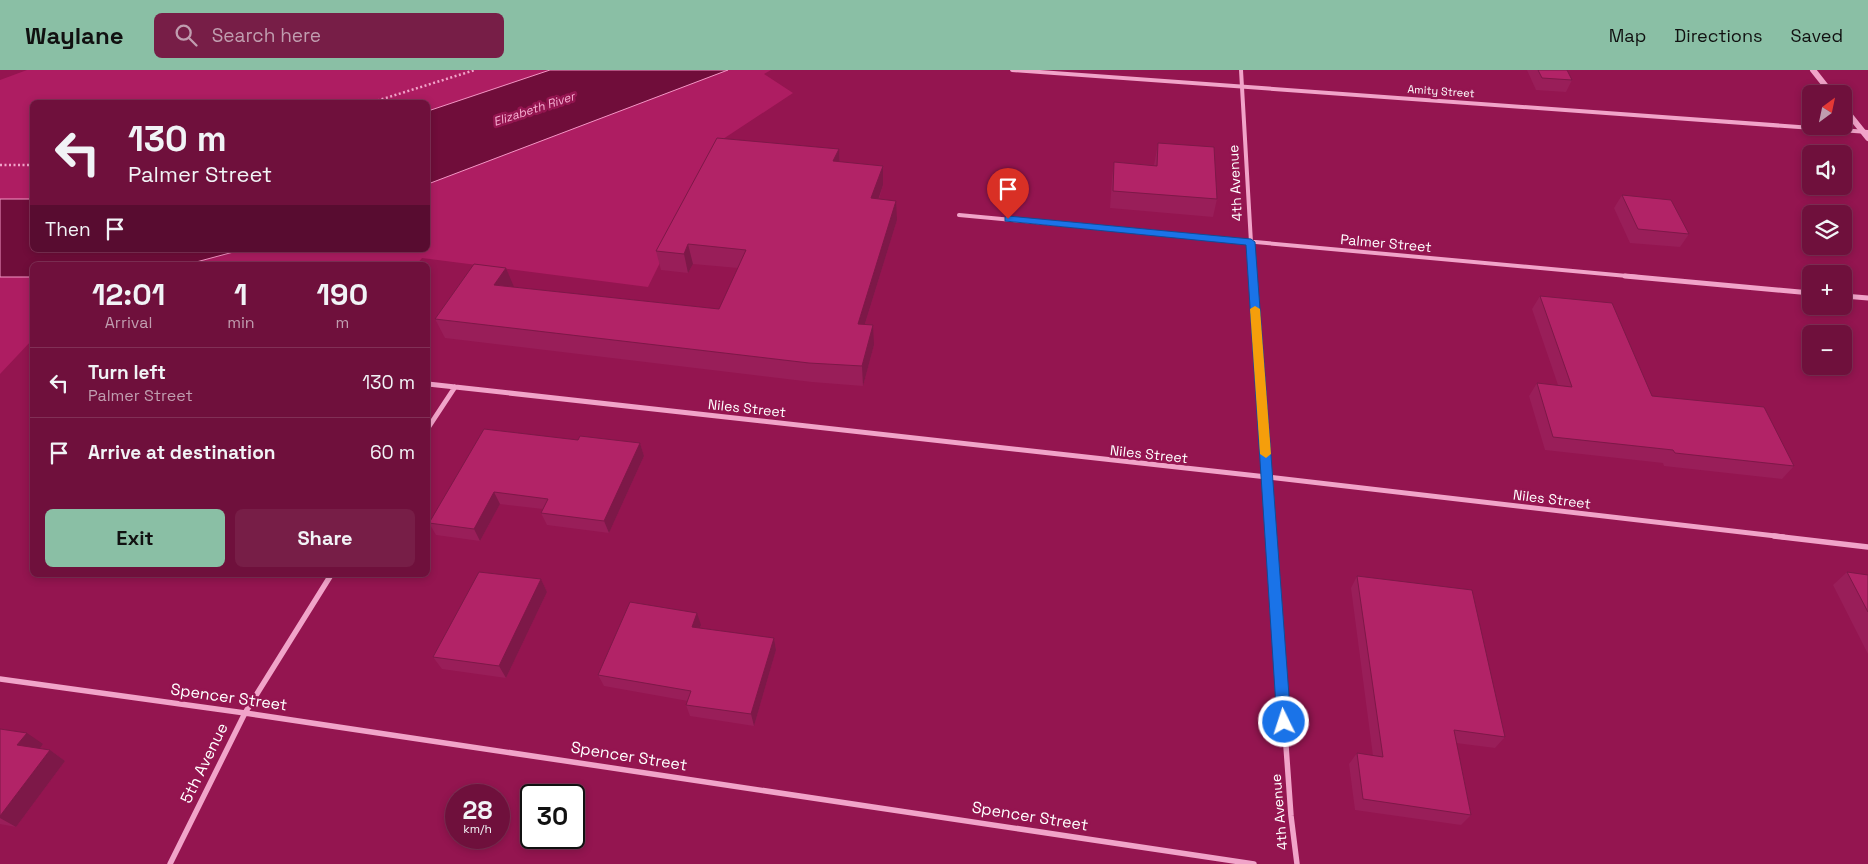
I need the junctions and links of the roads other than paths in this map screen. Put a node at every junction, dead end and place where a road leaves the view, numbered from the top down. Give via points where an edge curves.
1 (1012, 70) edge
2 (1241, 70) edge
3 (1813, 70) edge
4 (1243, 84) junction
5 (1825, 85) edge
6 (1852, 117) edge
7 (1865, 132) edge
8 (1868, 138) edge
9 (959, 215) dead end
10 (1251, 242) junction
11 (1802, 292) edge
12 (1852, 297) edge
13 (1868, 298) edge
14 (430, 384) edge
15 (455, 387) junction
16 (430, 425) edge
17 (1268, 477) junction
18 (1868, 547) edge
19 (331, 577) edge
20 (0, 679) edge
21 (245, 712) junction
22 (170, 864) edge
23 (1254, 864) edge
24 (1297, 864) edge

1 - 4 street, Amity Street
2 - 4 street, 4th Avenue
3 - 5 street
4 - 7 street, Amity Street
4 - 10 street, 4th Avenue
6 - 7 street
7 - 8 street
9 - 10 street, Palmer Street
10 - 11 street, Palmer Street
10 - 17 street, 4th Avenue
12 - 13 street
14 - 15 street, Niles Street
15 - 16 street
15 - 17 street, Niles Street
17 - 18 street, Niles Street
17 - 24 street, 4th Avenue
19 - 21 street, 5th Avenue
20 - 21 street, Spencer Street
21 - 22 street, 5th Avenue
21 - 23 street, Spencer Street

